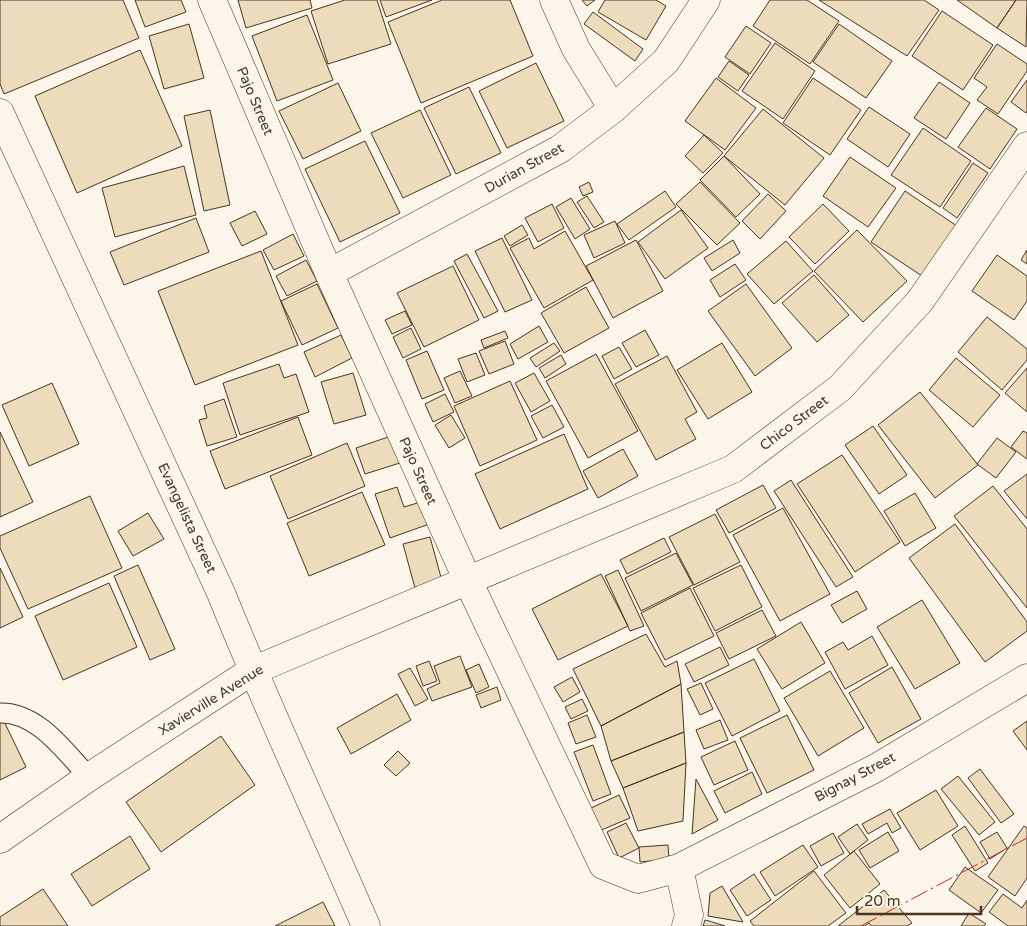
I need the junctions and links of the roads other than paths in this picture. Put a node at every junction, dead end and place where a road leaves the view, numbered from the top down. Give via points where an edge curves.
1 (212, 0) edge
2 (554, 0) edge
3 (706, 0) edge
4 (612, 109) junction
5 (0, 113) edge
6 (1027, 146) edge
7 (329, 273) junction
8 (468, 581) junction
9 (252, 671) junction
10 (1027, 678) edge
11 (0, 713) edge
12 (89, 777) junction
13 (0, 840) edge
14 (679, 868) junction
15 (366, 926) edge
16 (686, 926) edge

1 - 7 street, Pajo Street
2 - 4 street via 576,49
3 - 4 street, Durian Street via 666,61
4 - 7 street, Durian Street via 560,149
5 - 9 street, Evangelista Street via 217,584
6 - 8 street, Chico Street via 920,301 840,388 733,469
7 - 8 street, Pajo Street
8 - 9 street, Xavierville Avenue
8 - 14 street, Pajo Street via 603,865 638,879
9 - 12 street, Xavierville Avenue
9 - 15 street, Evangelista Street
10 - 14 street, Bignay Street via 876,768
11 - 12 lane via 20,715 35,723
12 - 13 street, Xavierville Avenue
14 - 16 street via 689,915

